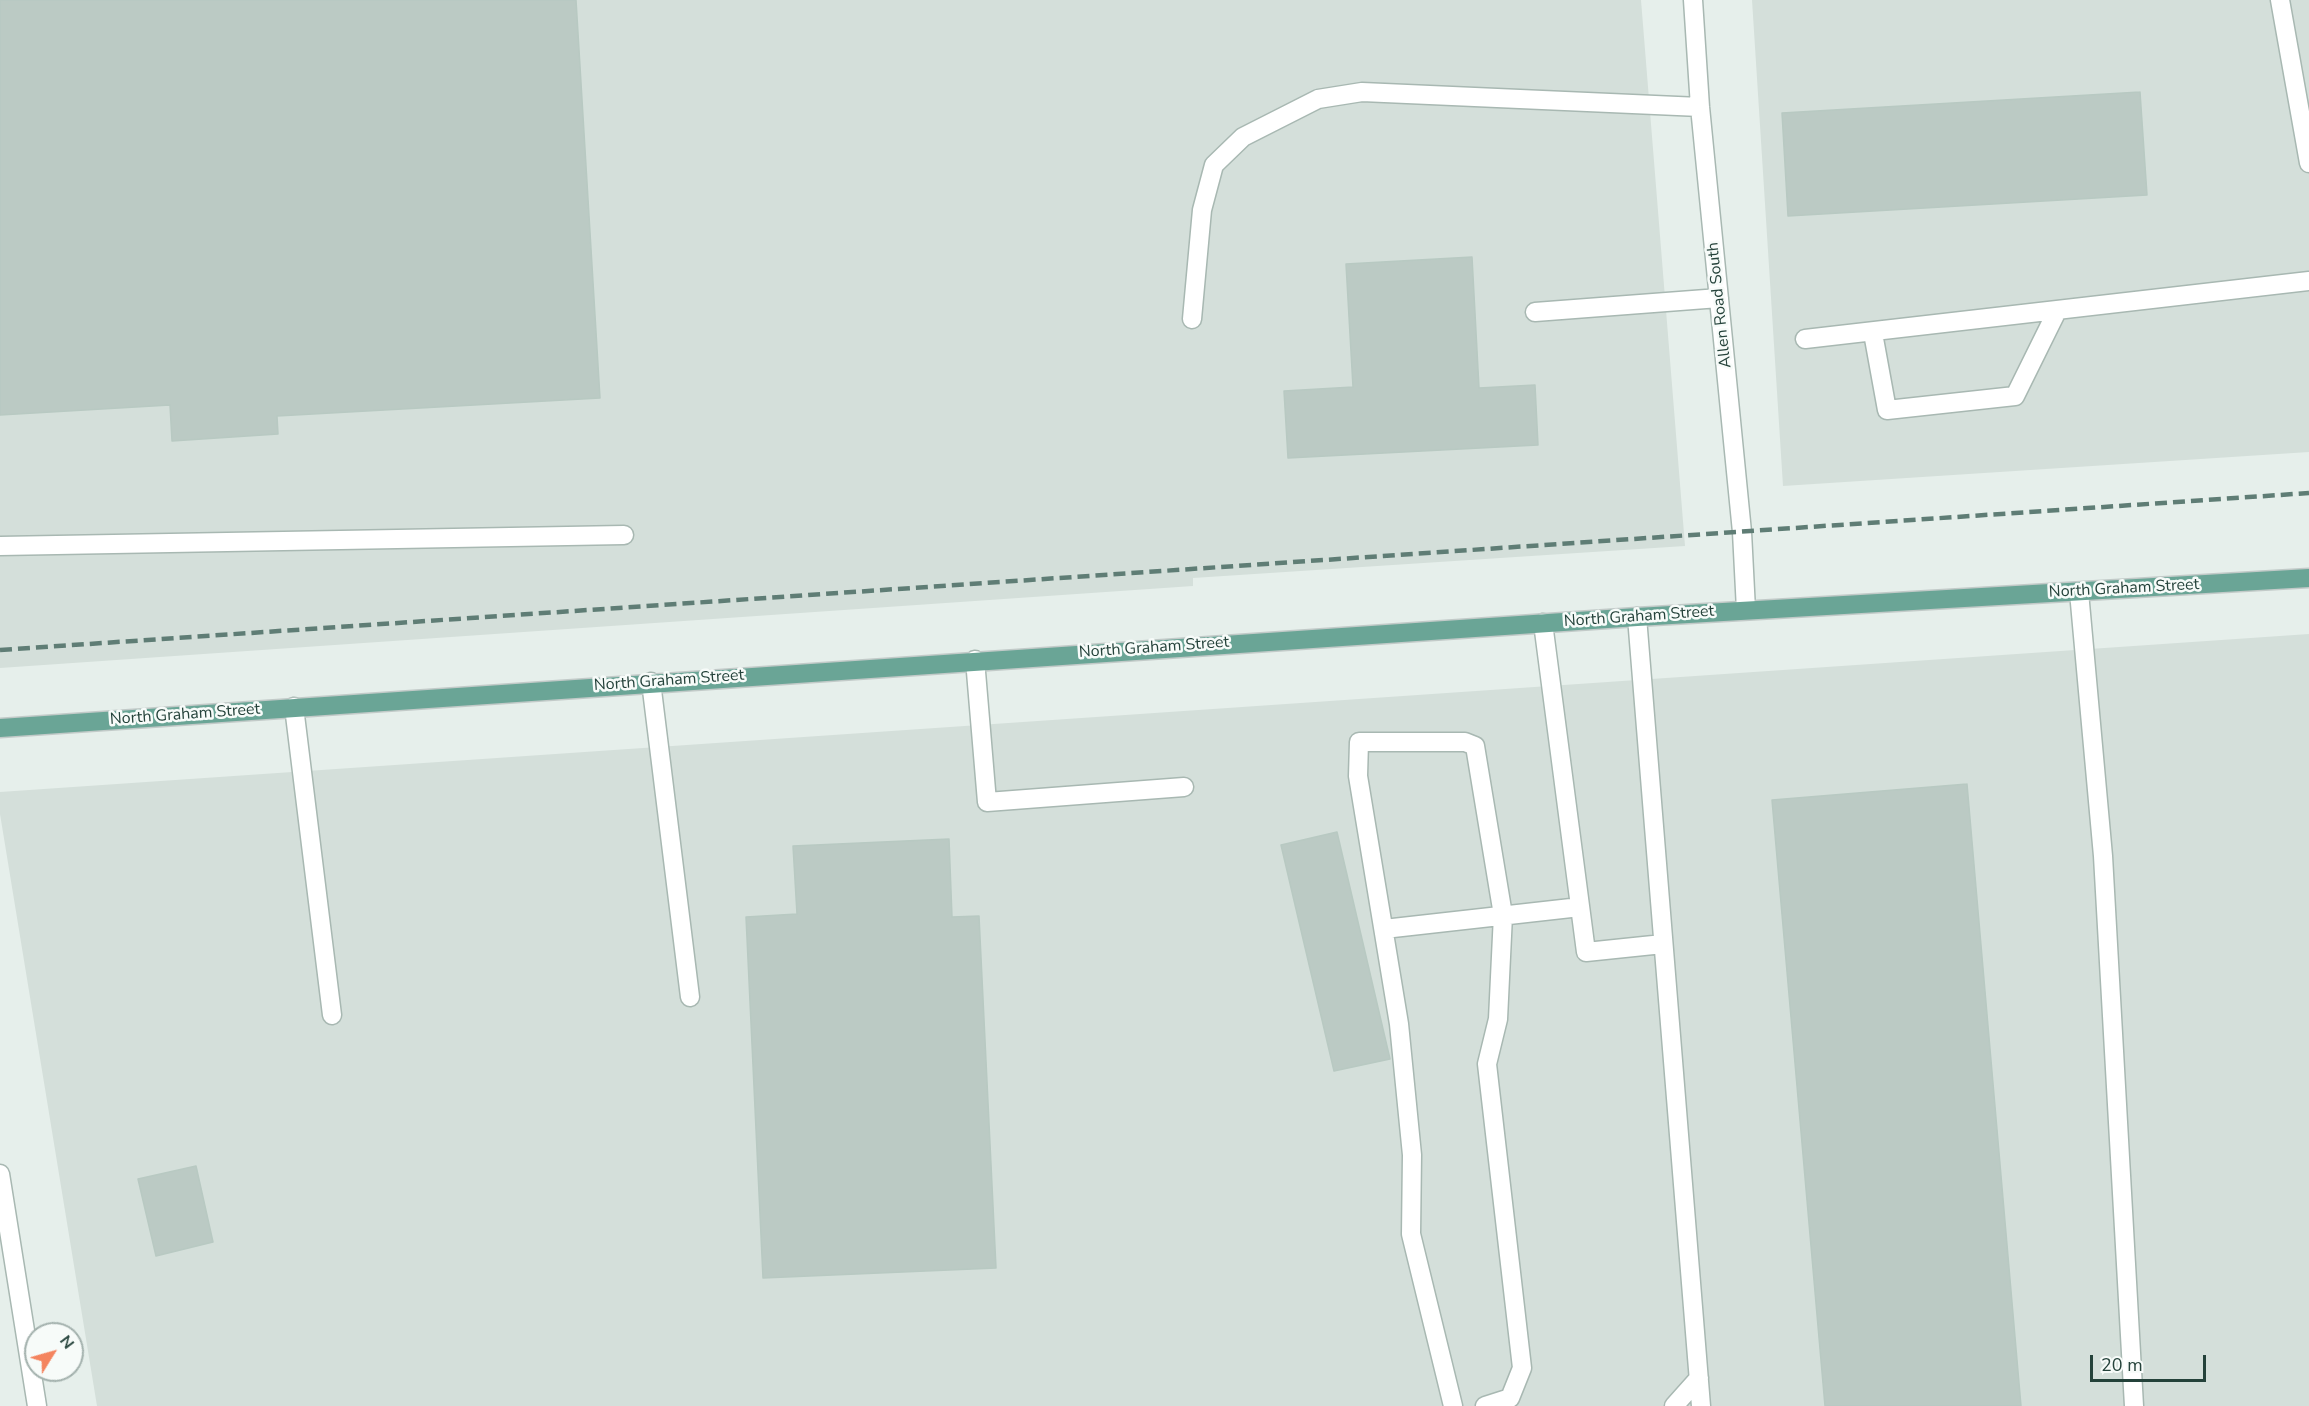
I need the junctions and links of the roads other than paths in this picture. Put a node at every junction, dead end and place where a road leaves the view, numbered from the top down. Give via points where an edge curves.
1 (1693, 0) edge
2 (2280, 0) edge
3 (1700, 107) junction
4 (2309, 163) edge
5 (2309, 281) edge
6 (1719, 298) junction
7 (2057, 311) junction
8 (1535, 312) dead end
9 (1192, 319) dead end
10 (1873, 333) junction
11 (1805, 339) dead end
12 (624, 535) dead end
13 (0, 546) edge
14 (2309, 578) edge
15 (2079, 592) junction
16 (1746, 610) junction
17 (1637, 617) junction
18 (1543, 623) junction
19 (975, 660) junction
20 (651, 682) junction
21 (294, 707) junction
22 (0, 728) edge
23 (1184, 787) dead end
24 (1580, 907) junction
25 (1503, 915) junction
26 (1383, 929) junction
27 (1664, 944) junction
28 (690, 997) dead end
29 (332, 1015) dead end
30 (0, 1174) edge
31 (1699, 1378) junction
32 (37, 1406) edge
33 (1453, 1406) edge
34 (1485, 1406) edge
35 (1674, 1406) edge
36 (1701, 1406) edge
37 (2134, 1406) edge

1 - 3 street, Allen Road South
2 - 4 street
3 - 6 street, Allen Road South
3 - 9 street via 1362,92 1318,99 1243,137 1214,165 1202,210
5 - 7 street
6 - 8 street
6 - 16 street, Allen Road South
7 - 10 street
7 - 10 street via 2015,396 1887,410
10 - 11 street
12 - 13 street
14 - 15 main road, North Graham Street
15 - 16 main road, North Graham Street
15 - 37 street via 2103,856
16 - 17 main road, North Graham Street
17 - 18 main road, North Graham Street
17 - 27 street
18 - 19 main road, North Graham Street
18 - 24 street
19 - 20 main road, North Graham Street
19 - 23 street via 987,802
20 - 21 main road, North Graham Street
20 - 28 street
21 - 22 main road, North Graham Street
21 - 29 street
24 - 25 street
24 - 27 street via 1586,952
25 - 26 street
25 - 26 street via 1475,746 1465,742 1359,742 1358,776
25 - 34 street via 1498,1019 1487,1064 1522,1368 1510,1398
26 - 33 street via 1399,1024 1412,1155 1411,1234
27 - 31 street
30 - 32 street
31 - 35 street
31 - 36 street

